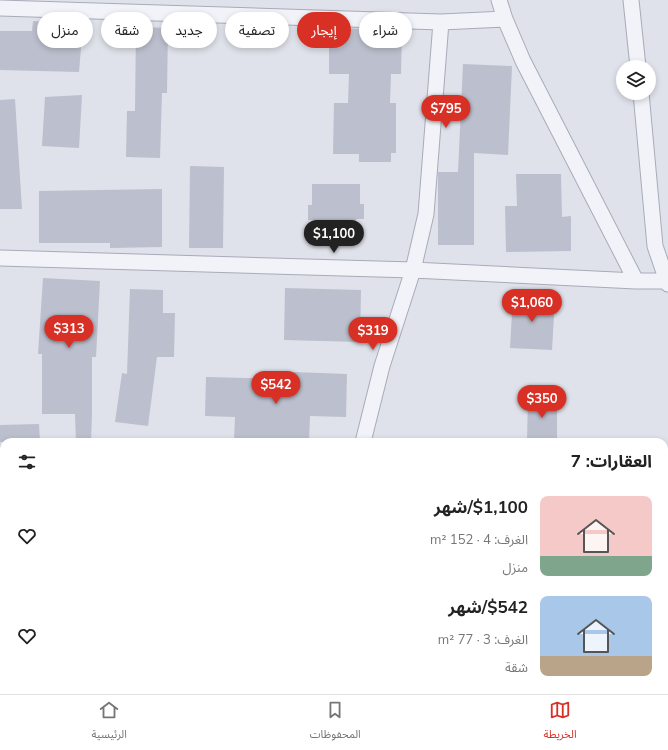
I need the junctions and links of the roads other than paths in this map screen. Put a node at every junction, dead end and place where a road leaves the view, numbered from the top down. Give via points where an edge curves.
1 (499, 0) edge
2 (631, 0) edge
3 (0, 8) edge
4 (505, 19) junction
5 (441, 22) junction
6 (637, 60) edge
7 (642, 100) edge
8 (0, 258) edge
9 (413, 270) junction
10 (636, 281) junction
11 (668, 282) edge
12 (364, 438) edge

1 - 4 street
2 - 6 street
3 - 5 street
4 - 5 street
4 - 10 street via 523,62
5 - 9 street via 426,214
7 - 11 street via 655,246
8 - 9 street
9 - 10 street
9 - 12 street via 382,366
10 - 11 street

